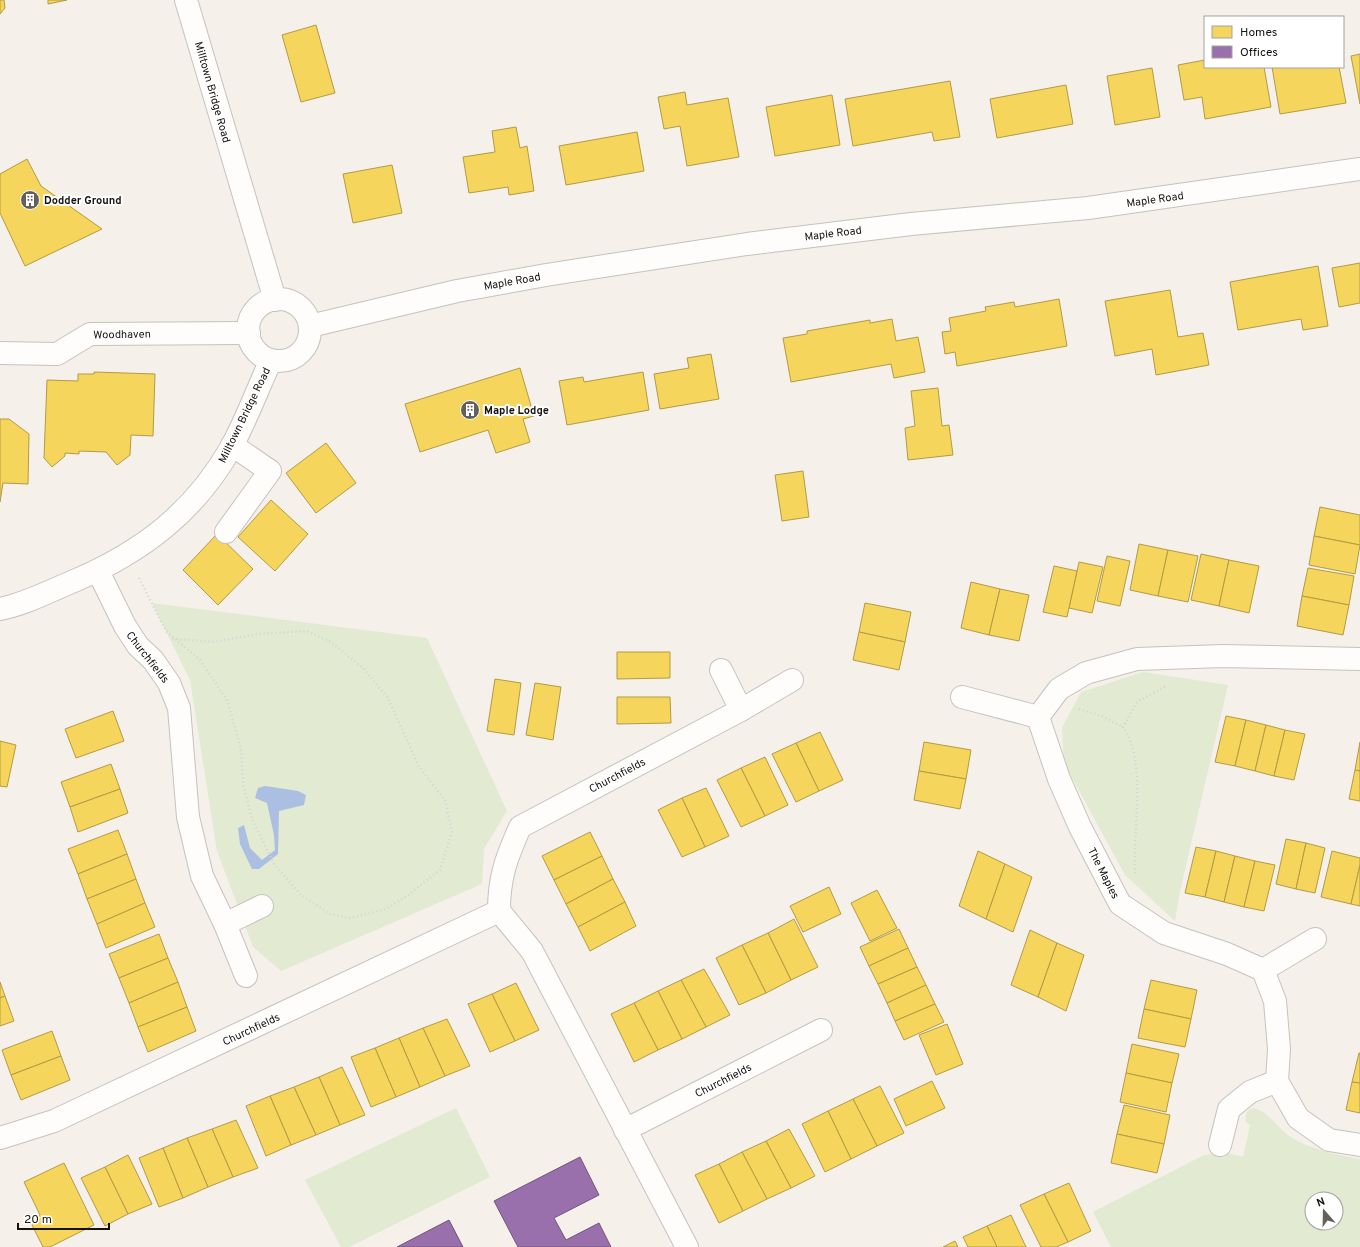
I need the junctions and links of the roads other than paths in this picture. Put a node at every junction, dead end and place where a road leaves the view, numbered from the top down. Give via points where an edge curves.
1 (186, 0) edge
2 (1360, 169) edge
3 (275, 300) junction
4 (310, 326) junction
5 (249, 334) junction
6 (0, 353) edge
7 (271, 360) junction
8 (232, 445) junction
9 (226, 532) dead end
10 (98, 571) junction
11 (0, 609) edge
12 (1360, 659) edge
13 (721, 670) dead end
14 (792, 680) dead end
15 (962, 697) dead end
16 (741, 710) junction
17 (1038, 718) junction
18 (262, 906) dead end
19 (499, 911) junction
20 (225, 924) junction
21 (1315, 939) dead end
22 (1263, 970) junction
23 (246, 976) dead end
24 (821, 1030) dead end
25 (1277, 1081) junction
26 (625, 1130) junction
27 (0, 1138) edge
28 (1360, 1145) edge
29 (1220, 1146) dead end
30 (687, 1247) edge

1 - 3 street, Milltown Bridge Road
2 - 4 street, Maple Road via 1088,208 911,224 747,244 457,290
3 - 4 street via 289,302 302,309
3 - 5 street via 258,308 249,324
4 - 7 street via 310,336 300,354 291,359
5 - 6 street, Woodhaven via 90,334 57,354
5 - 7 street via 256,350
7 - 8 street, Milltown Bridge Road
8 - 9 street via 270,471
8 - 10 street, Milltown Bridge Road via 217,469 171,524 140,548
10 - 11 street, Milltown Bridge Road
10 - 20 street, Churchfields via 125,626 169,683 179,708 188,817 202,876
12 - 17 street via 1234,656 1137,659 1086,673 1059,689
13 - 16 street
14 - 16 street, Churchfields
15 - 17 street
16 - 19 street, Churchfields via 520,827 505,860 499,889
17 - 22 street, The Maples via 1059,779 1080,827 1120,904 1164,933 1227,954
18 - 20 street
19 - 26 street via 532,951
19 - 27 street, Churchfields via 54,1121
20 - 23 street, Churchfields
21 - 22 street
22 - 25 street via 1275,1001 1279,1049
24 - 26 street, Churchfields
25 - 28 street via 1298,1118 1329,1140
25 - 29 street via 1250,1092 1229,1109
26 - 30 street

